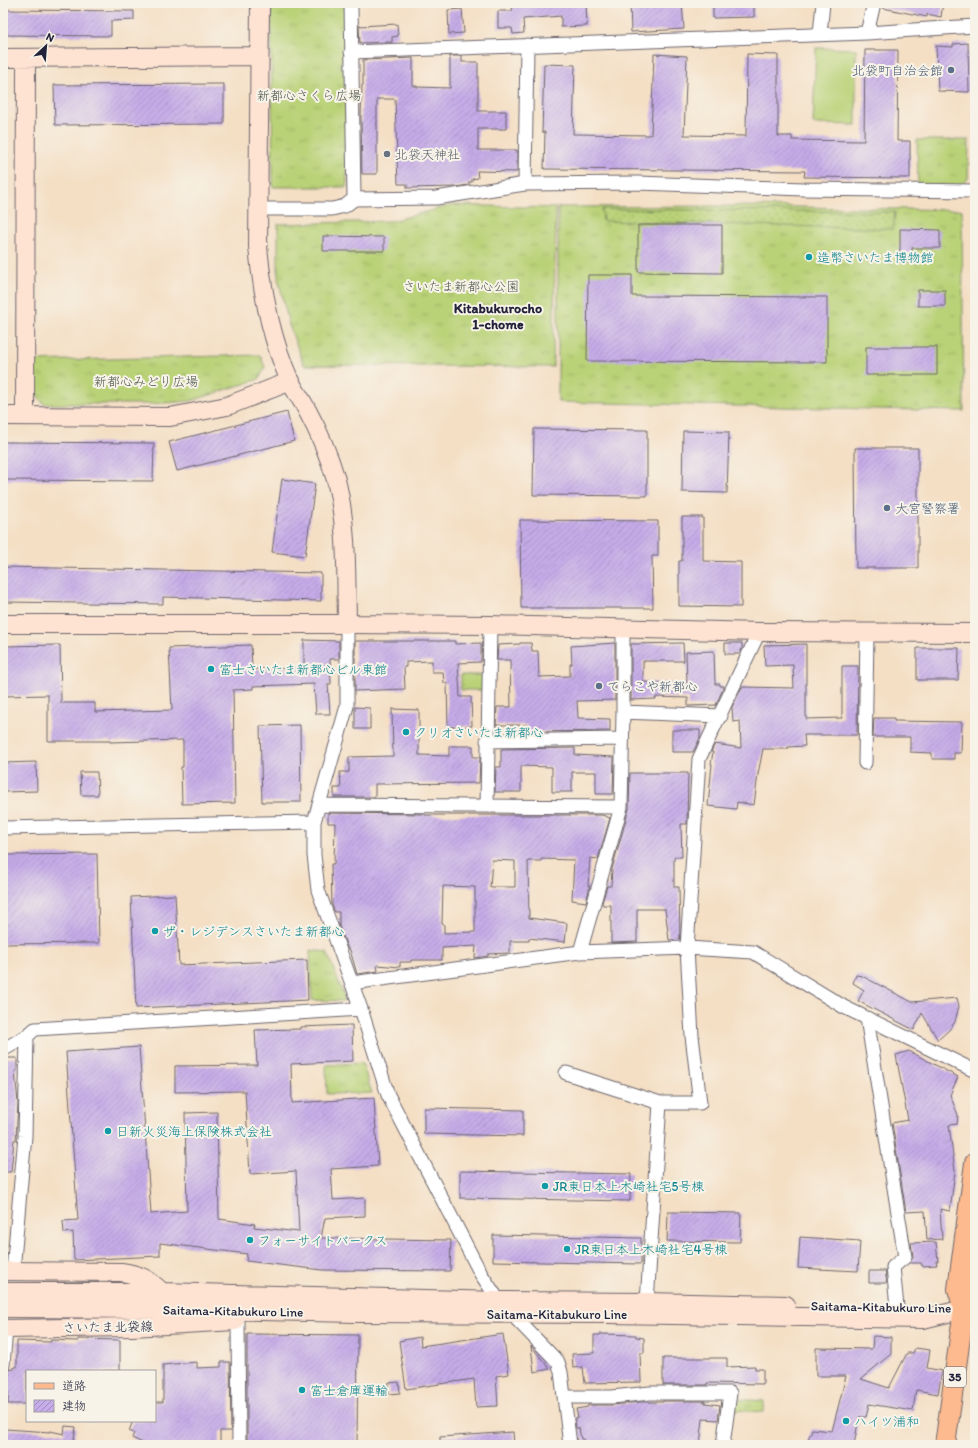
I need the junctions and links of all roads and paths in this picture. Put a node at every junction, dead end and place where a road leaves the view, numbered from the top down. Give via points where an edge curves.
1 (260, 3) edge
2 (351, 3) edge
3 (823, 3) edge
4 (874, 3) edge
5 (975, 26) edge
6 (867, 33) junction
7 (820, 34) junction
8 (527, 45) junction
9 (351, 52) junction
10 (259, 56) junction
11 (3, 58) edge
12 (26, 59) junction
13 (525, 184) junction
14 (975, 191) edge
15 (354, 199) junction
16 (258, 209) junction
17 (290, 381) junction
18 (3, 416) edge
19 (25, 416) junction
20 (3, 624) edge
21 (347, 624) junction
22 (490, 625) junction
23 (623, 629) junction
24 (759, 632) junction
25 (867, 632) junction
26 (975, 632) edge
27 (623, 712) junction
28 (721, 716) junction
29 (622, 739) junction
30 (487, 741) junction
31 (865, 763) dead end
32 (319, 805) junction
33 (486, 806) junction
34 (621, 807) junction
35 (314, 822) junction
36 (3, 828) edge
37 (687, 948) junction
38 (580, 952) junction
39 (352, 984) junction
40 (361, 1009) junction
41 (867, 1018) junction
42 (27, 1036) junction
43 (3, 1048) edge
44 (975, 1071) edge
45 (566, 1073) dead end
46 (660, 1103) junction
47 (975, 1163) edge
48 (9, 1239) edge
49 (8, 1271) edge
50 (975, 1278) edge
51 (162, 1292) junction
52 (6, 1300) edge
53 (647, 1302) junction
54 (897, 1307) junction
55 (505, 1308) junction
56 (970, 1311) edge
57 (357, 1313) junction
58 (238, 1321) junction
59 (4, 1329) edge
60 (3, 1365) edge
61 (565, 1397) junction
62 (239, 1445) edge
63 (570, 1445) edge
64 (723, 1445) edge
65 (945, 1445) edge

1 - 10 street
2 - 9 street
3 - 7 street
4 - 6 street
5 - 6 street
6 - 7 street
7 - 8 street
8 - 9 street
8 - 13 street
9 - 15 street
10 - 12 street
10 - 16 street
11 - 12 street
12 - 19 street
13 - 14 street via 638,183 804,189
13 - 15 street via 436,198
15 - 16 street via 345,206 332,209
16 - 17 street via 261,279 268,314
17 - 19 street via 227,406 170,416
17 - 21 street via 324,444 336,479 346,545
18 - 19 street
20 - 21 street
21 - 22 street
21 - 32 street via 347,706
22 - 23 street
22 - 30 street
23 - 24 street
23 - 27 street
24 - 25 street
24 - 28 street
25 - 26 street
25 - 31 street
27 - 28 street
27 - 29 street
28 - 37 street via 699,759
29 - 30 street
29 - 34 street
30 - 33 street
32 - 33 street
32 - 35 street
33 - 34 street
34 - 38 street
35 - 36 street
35 - 39 street via 318,890
37 - 38 street
37 - 41 street via 753,952
37 - 46 street via 692,1036 700,1103
38 - 39 street
39 - 40 street
40 - 42 street via 35,1029
40 - 55 street via 388,1095 481,1274
41 - 44 street
41 - 54 street via 905,1258 893,1267
42 - 43 street
42 - 48 street via 25,1136
45 - 46 street
46 - 53 street
47 - 56 main road, 35 via 958,1289
48 - 49 street
49 - 51 street via 136,1274 149,1280
50 - 56 main road, 35
51 - 52 street, Saitama-Kitabukuro Line
51 - 55 street, Saitama-Kitabukuro Line
52 - 57 street, Saitama-Kitabukuro Line via 161,1309
53 - 54 street, Saitama-Kitabukuro Line
53 - 55 street, Saitama-Kitabukuro Line
54 - 56 street, Saitama-Kitabukuro Line
55 - 56 street, Saitama-Kitabukuro Line via 923,1319
55 - 57 street, Saitama-Kitabukuro Line
55 - 61 street via 558,1362
56 - 65 main road, 35
57 - 58 street, さいたま北袋線
58 - 59 street, さいたま北袋線 via 132,1327
58 - 62 street
59 - 60 street
61 - 63 street
61 - 64 street via 730,1393

